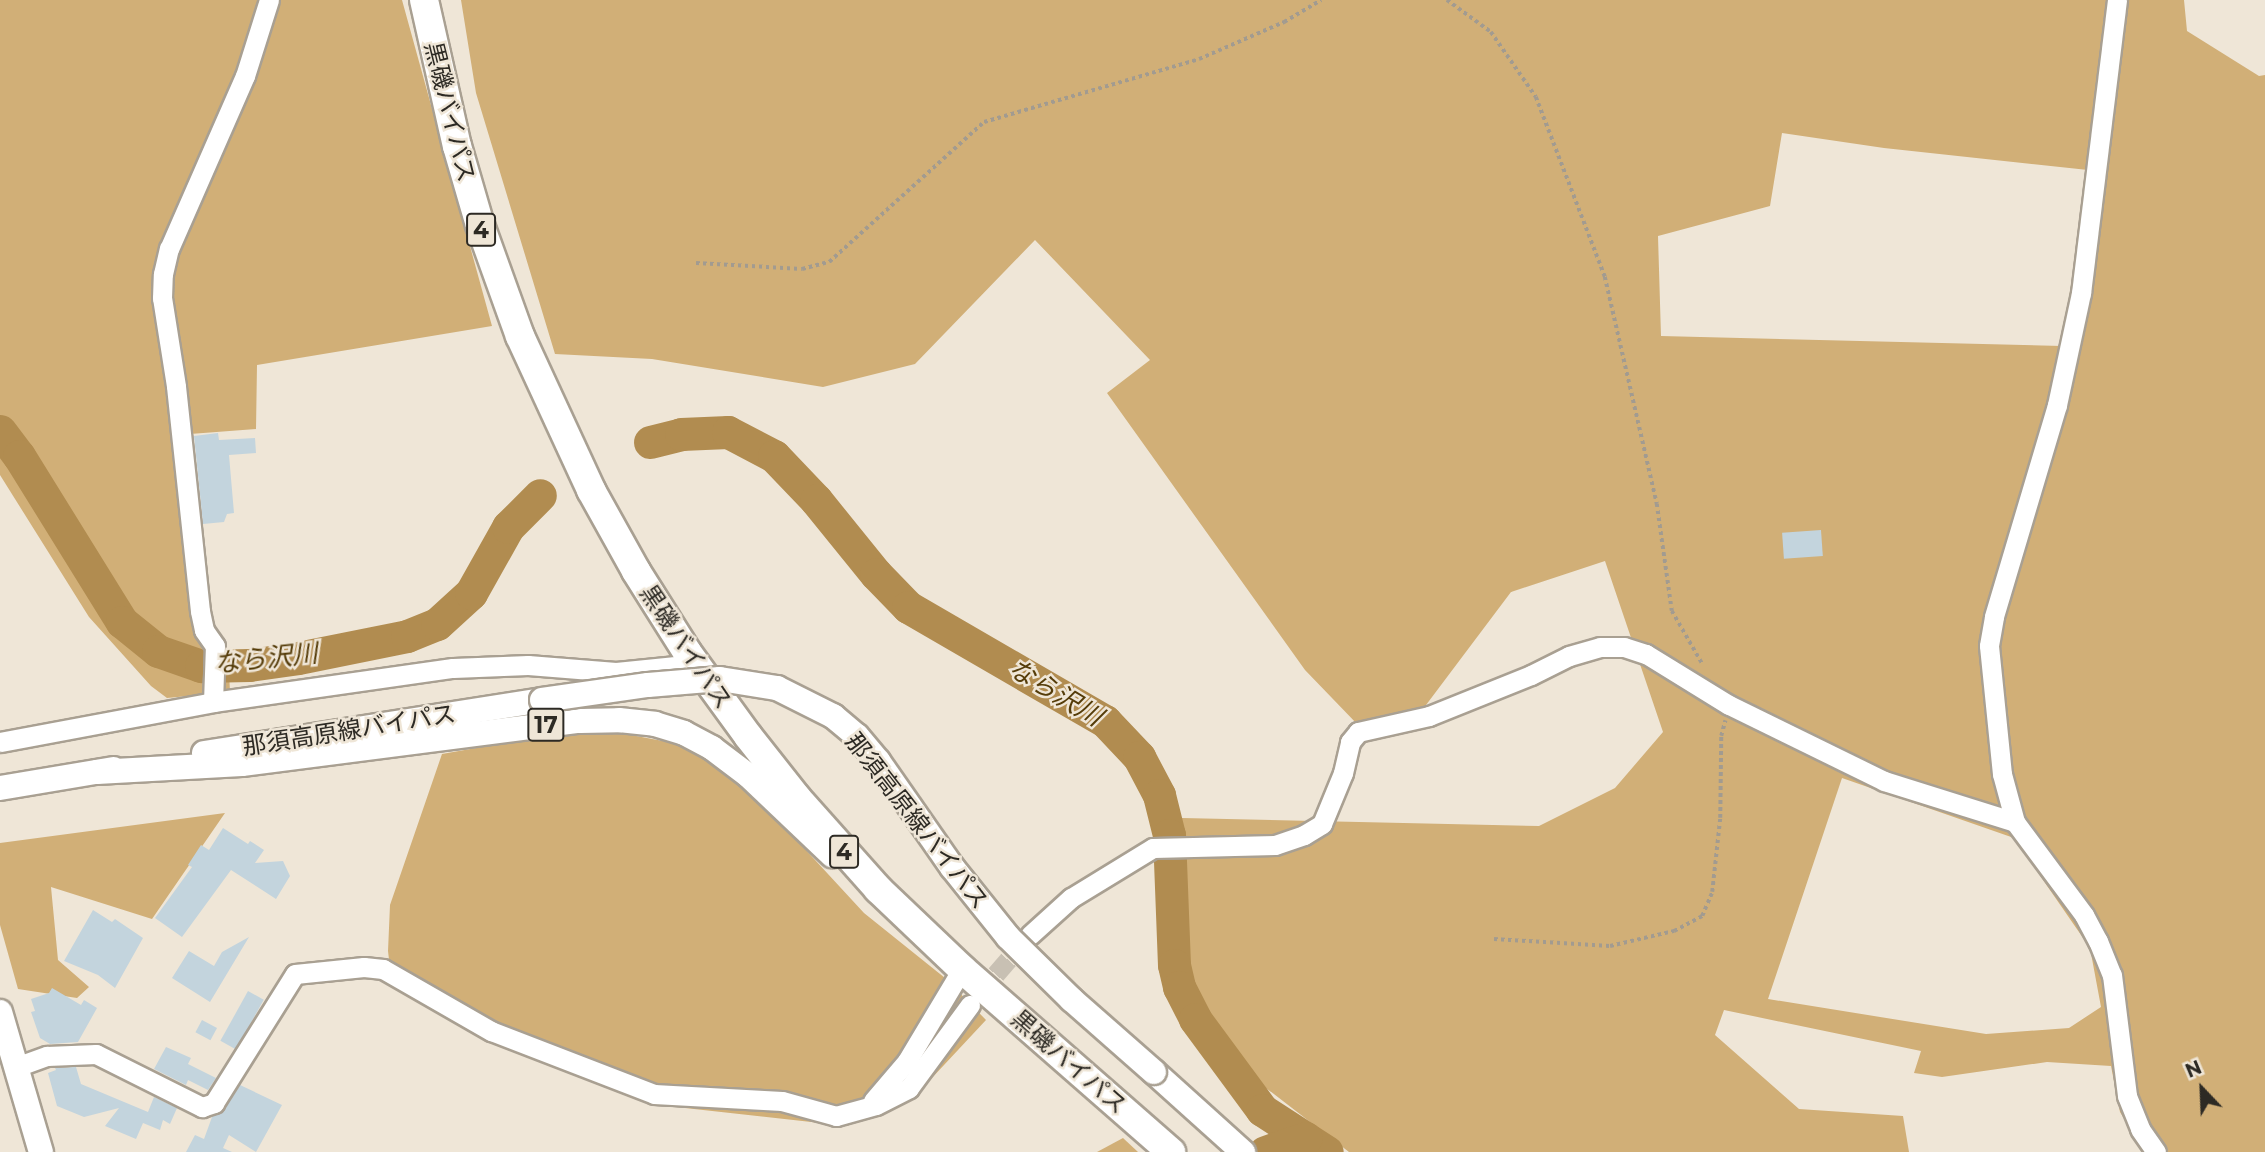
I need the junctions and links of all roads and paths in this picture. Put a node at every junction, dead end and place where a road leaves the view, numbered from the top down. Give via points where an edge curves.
1 (270, 0) edge
2 (424, 0) edge
3 (1321, 0) edge
4 (1447, 0) edge
5 (2118, 0) edge
6 (696, 263) dead end
7 (696, 664) junction
8 (1709, 675) dead end
9 (214, 694) junction
10 (1729, 705) junction
11 (0, 742) edge
12 (97, 772) junction
13 (0, 788) edge
14 (2015, 822) junction
15 (923, 932) junction
16 (1030, 935) tunnel mouth
17 (1494, 939) dead end
18 (962, 969) junction
19 (970, 1005) tunnel mouth
20 (0, 1012) edge
21 (16, 1067) junction
22 (868, 1107) junction
23 (41, 1152) edge
24 (1171, 1152) edge
25 (1243, 1152) edge
26 (2155, 1152) edge

1 - 9 street via 246,76 169,248 163,274 162,298 200,611 204,630 215,646
2 - 7 highway, 黒磯バイパス / 4 via 457,146 520,336 591,490
3 - 6 path via 1284,22 1199,59 984,122 829,261 802,269
4 - 8 path via 1491,32 1536,97 1605,277 1657,504 1672,611
5 - 14 street via 2081,293 2057,405 1989,646 2002,774
7 - 9 street via 615,672 528,664 453,668
7 - 15 highway, 黒磯バイパス / 4 via 797,799
9 - 11 street
10 - 14 street via 1884,781
10 - 16 street via 1646,654 1624,647 1600,647 1569,656 1429,716 1358,733 1350,742 1322,824 1304,835 1275,845 1153,848 1071,898
10 - 17 path via 1721,736 1720,818 1712,892 1702,916 1674,931 1610,946
12 - 13 main road, 那須高原線バイパス / 17
12 - 15 main road, 那須高原線バイパス / 17 via 242,764 580,721 655,724 712,748 749,776 838,861
12 - 25 main road, 那須高原線バイパス / 17, bridge via 250,744 649,685 720,679 777,688 833,716 856,736 1009,937 1072,1000
14 - 26 street via 2098,941 2112,975 2127,1096
15 - 18 highway, 黒磯バイパス / 4
18 - 22 street via 907,1061
18 - 24 highway, 黒磯バイパス / 4
19 - 22 street via 909,1088
20 - 21 main road
21 - 22 street via 47,1056 96,1054 202,1107 214,1103 295,974 364,967 383,969 491,1031 654,1094 782,1101 836,1116
21 - 23 main road

